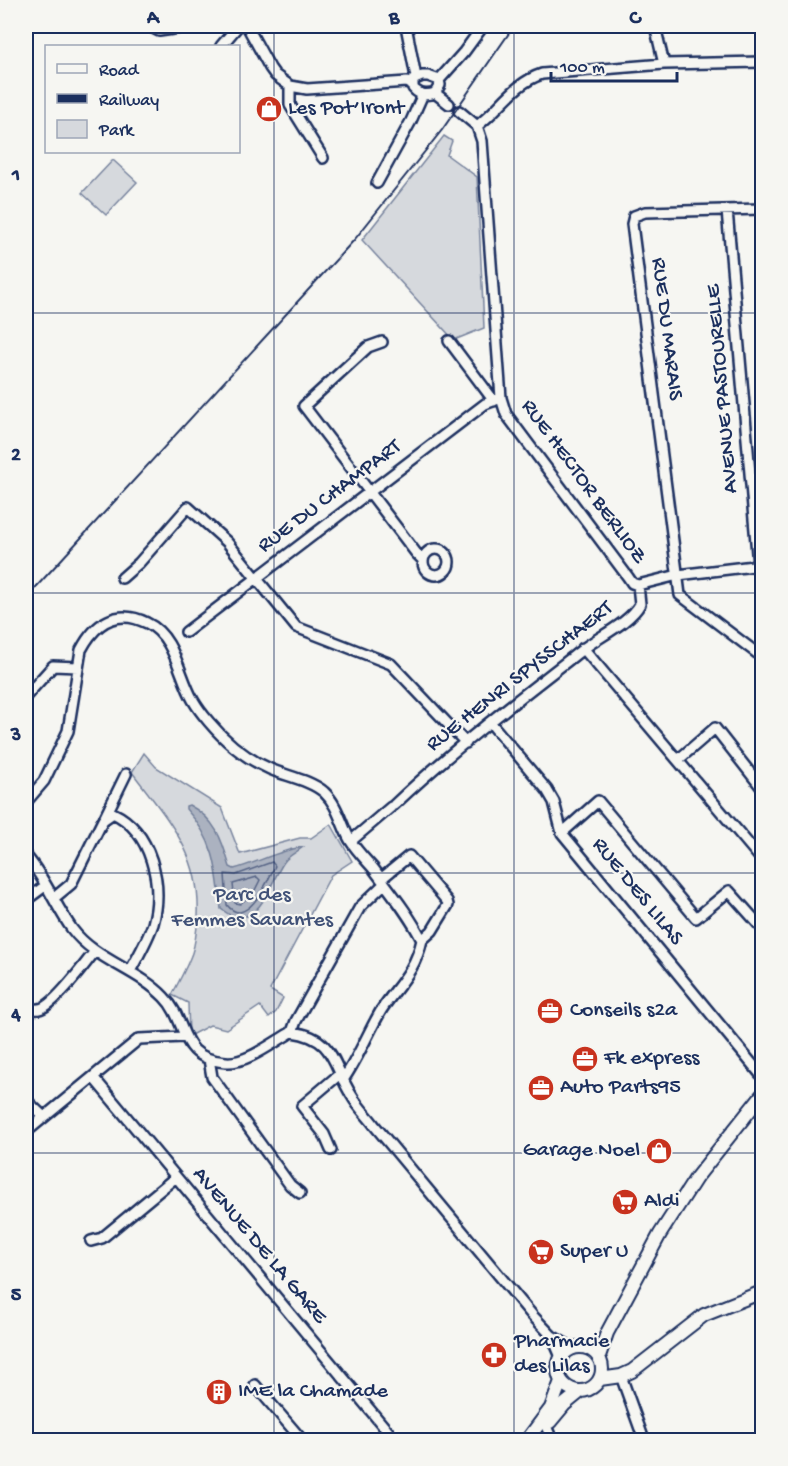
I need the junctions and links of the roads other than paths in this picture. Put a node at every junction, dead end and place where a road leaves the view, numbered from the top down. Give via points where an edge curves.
1 (149, 26) edge
2 (194, 26) edge
3 (238, 26) edge
4 (247, 26) edge
5 (406, 26) edge
6 (483, 26) edge
7 (655, 26) edge
8 (221, 45) edge
9 (762, 62) edge
10 (664, 64) junction
11 (439, 80) junction
12 (414, 81) junction
13 (290, 86) junction
14 (435, 93) junction
15 (423, 94) junction
16 (449, 104) dead end
17 (459, 111) dead end
18 (477, 126) junction
19 (323, 158) dead end
20 (377, 183) dead end
21 (762, 209) edge
22 (727, 210) junction
23 (449, 341) dead end
24 (382, 342) dead end
25 (498, 399) junction
26 (370, 491) junction
27 (423, 560) dead end
28 (760, 565) edge
29 (678, 575) junction
30 (122, 578) dead end
31 (255, 579) junction
32 (638, 585) junction
33 (168, 644) junction
34 (583, 648) junction
35 (762, 657) edge
36 (78, 667) junction
37 (26, 696) edge
38 (494, 727) dead end
39 (466, 743) junction
40 (678, 760) junction
41 (126, 774) dead end
42 (762, 788) edge
43 (26, 802) edge
44 (103, 820) junction
45 (562, 833) junction
46 (351, 841) junction
47 (26, 856) edge
48 (762, 860) edge
49 (382, 881) junction
50 (45, 886) junction
51 (54, 898) junction
52 (26, 900) edge
53 (762, 928) edge
54 (422, 939) junction
55 (95, 951) junction
56 (130, 970) junction
57 (26, 1006) edge
58 (292, 1032) junction
59 (184, 1037) junction
60 (209, 1059) junction
61 (342, 1076) junction
62 (762, 1076) edge
63 (93, 1077) junction
64 (762, 1095) edge
65 (26, 1100) edge
66 (44, 1117) junction
67 (26, 1132) edge
68 (331, 1150) dead end
69 (176, 1177) junction
70 (300, 1193) dead end
71 (91, 1241) dead end
72 (762, 1292) edge
73 (607, 1333) junction
74 (552, 1336) junction
75 (578, 1347) junction
76 (599, 1356) junction
77 (561, 1357) junction
78 (621, 1376) junction
79 (600, 1379) junction
80 (561, 1381) junction
81 (255, 1385) dead end
82 (581, 1391) junction
83 (546, 1426) junction
84 (302, 1440) edge
85 (395, 1440) edge
86 (527, 1440) edge
87 (533, 1440) edge
88 (552, 1440) edge
89 (644, 1440) edge

1 - 2 street via 159,31
3 - 8 street
4 - 13 street via 275,75
5 - 12 street
6 - 11 street
7 - 10 street
9 - 10 street
10 - 18 street via 532,77
11 - 12 street via 429,76
11 - 14 street
12 - 13 street via 307,89
12 - 15 street via 416,92
13 - 19 street via 290,105
14 - 15 street
14 - 16 street
15 - 20 street
17 - 18 street
18 - 25 street via 482,141
21 - 22 street, RUE DU MARAIS
22 - 28 street, AVENUE PASTOURELLE
22 - 29 street, RUE DU MARAIS via 639,213 632,224
23 - 25 street, RUE HECTOR BERLIOZ
24 - 26 street via 368,347 304,406
25 - 26 street, RUE DU CHAMPART via 485,404
25 - 32 street, RUE HECTOR BERLIOZ via 632,583
26 - 27 street
26 - 31 street, RUE DU CHAMPART
28 - 29 street
29 - 32 street
29 - 35 street via 684,599
30 - 31 street via 188,507 226,542
31 - 33 street, RUE DU CHAMPART
31 - 39 street via 296,627 391,664
32 - 34 street, RUE HENRI SPYSSCHAERT via 637,610
33 - 36 street via 149,624 117,618 95,628 81,650
33 - 46 street via 193,700 208,721 250,758 323,791 336,806
34 - 39 street, RUE HENRI SPYSSCHAERT
34 - 40 street
36 - 37 street via 53,666
36 - 43 street via 68,731 44,781
38 - 45 street, RUE DES LILAS via 547,790
39 - 46 street, RUE HENRI SPYSSCHAERT
40 - 42 street via 715,728
40 - 48 street
41 - 44 street
44 - 51 street via 71,884
44 - 56 street via 112,813 124,818 144,841 151,857 156,886 153,921
45 - 53 street via 598,801 696,918 729,891
45 - 62 street, RUE DES LILAS
46 - 49 street
47 - 50 street
49 - 54 street
49 - 54 street via 409,855 447,901 432,931
49 - 58 street via 360,907
50 - 51 street
50 - 52 street
51 - 55 street via 73,930
54 - 61 street via 418,957 381,1010 355,1063
55 - 56 street
55 - 57 street via 42,1009
56 - 59 street via 174,1009
58 - 60 street via 238,1062
58 - 61 street via 321,1041
59 - 60 street via 195,1051
59 - 63 street via 139,1039
60 - 70 street via 212,1077 290,1185
61 - 68 street via 302,1106
61 - 74 street via 375,1126
63 - 66 street
63 - 69 street, AVENUE DE LA GARE
64 - 73 main road via 676,1208
65 - 66 street
66 - 67 street
69 - 71 street via 102,1238
69 - 85 street, AVENUE DE LA GARE
72 - 78 main road via 704,1315
73 - 75 main road
73 - 76 main road
74 - 75 street
74 - 77 street
75 - 76 main road via 590,1348
75 - 77 main road
76 - 79 main road via 603,1368
77 - 80 main road
78 - 79 main road
78 - 89 street
79 - 82 main road via 592,1388
80 - 82 main road
80 - 86 main road via 551,1408
81 - 84 street
82 - 83 main road
83 - 87 main road
83 - 88 street

